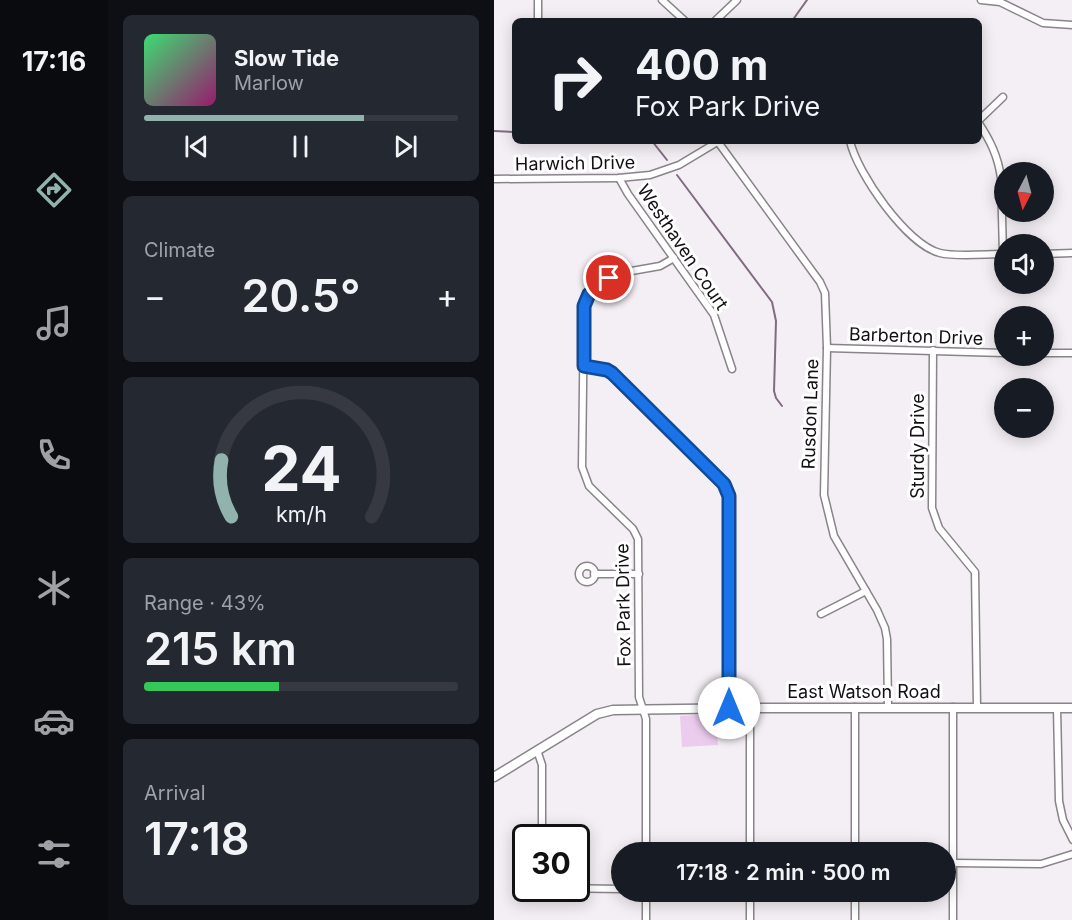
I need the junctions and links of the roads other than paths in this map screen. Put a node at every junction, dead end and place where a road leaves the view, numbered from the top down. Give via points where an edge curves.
1 (538, 0) edge
2 (662, 0) edge
3 (737, 0) edge
4 (981, 0) edge
5 (538, 18) edge
6 (682, 18) edge
7 (718, 18) edge
8 (1073, 25) edge
9 (1003, 98) dead end
10 (982, 117) edge
11 (982, 127) edge
12 (714, 144) edge
13 (721, 144) edge
14 (851, 144) edge
15 (619, 178) junction
16 (494, 179) edge
17 (1003, 234) edge
18 (1073, 253) edge
19 (1054, 254) edge
20 (994, 255) edge
21 (674, 258) junction
22 (827, 348) junction
23 (933, 350) junction
24 (994, 353) edge
25 (1054, 353) edge
26 (1073, 353) edge
27 (584, 366) junction
28 (732, 369) dead end
29 (594, 574) dead end
30 (639, 574) junction
31 (866, 591) junction
32 (821, 614) dead end
33 (855, 707) junction
34 (888, 707) junction
35 (953, 707) junction
36 (643, 708) junction
37 (729, 708) junction
38 (750, 708) junction
39 (977, 708) junction
40 (1058, 708) junction
41 (1073, 708) edge
42 (537, 750) junction
43 (494, 777) edge
44 (542, 824) edge
45 (1073, 840) edge
46 (646, 842) edge
47 (750, 842) edge
48 (855, 842) edge
49 (954, 842) edge
50 (1073, 854) edge
51 (956, 863) edge
52 (590, 889) edge
53 (611, 889) edge
54 (646, 902) edge
55 (750, 902) edge
56 (855, 902) edge
57 (953, 902) edge
58 (646, 920) edge
59 (750, 920) edge
60 (855, 920) edge
61 (953, 920) edge

1 - 5 street
2 - 6 street
3 - 7 street
4 - 8 street via 1000,2 1043,24
9 - 10 street
11 - 17 street via 999,165
12 - 15 street, Harwich Drive via 663,171
13 - 22 street, Rusdon Lane via 820,282 825,292
14 - 20 street via 876,192 901,225 920,242 941,254
15 - 16 street, Harwich Drive
15 - 21 street, Westhaven Court
18 - 19 street
21 - 27 street, Fox Park Drive via 660,266 609,278 589,294 583,319
21 - 28 street, Westhaven Court via 714,315
22 - 23 street, Barberton Drive
22 - 31 street, Rusdon Lane via 824,495 834,536
23 - 24 street, Barberton Drive
23 - 39 street, Sturdy Drive via 932,508 940,528 975,572
25 - 26 street
27 - 30 street, Fox Park Drive via 584,477 636,534
27 - 37 street via 612,373 724,484 729,496
29 - 30 street
30 - 36 street, Fox Park Drive via 639,697
31 - 32 street
31 - 34 street, Rusdon Lane via 885,628
33 - 34 street, East Watson Road
33 - 38 street, East Watson Road
33 - 48 street
34 - 35 street, East Watson Road
35 - 39 street, East Watson Road
35 - 49 street
36 - 37 street, East Watson Road
36 - 42 street, East Watson Road via 603,712
36 - 46 street, Fox Park Drive
37 - 38 street, East Watson Road
38 - 47 street
39 - 40 street, East Watson Road
40 - 41 street, East Watson Road
40 - 45 street via 1059,801
42 - 43 street, East Watson Road
42 - 44 street via 542,765
50 - 51 street via 1041,864
52 - 53 street
54 - 58 street
55 - 59 street
56 - 60 street
57 - 61 street

